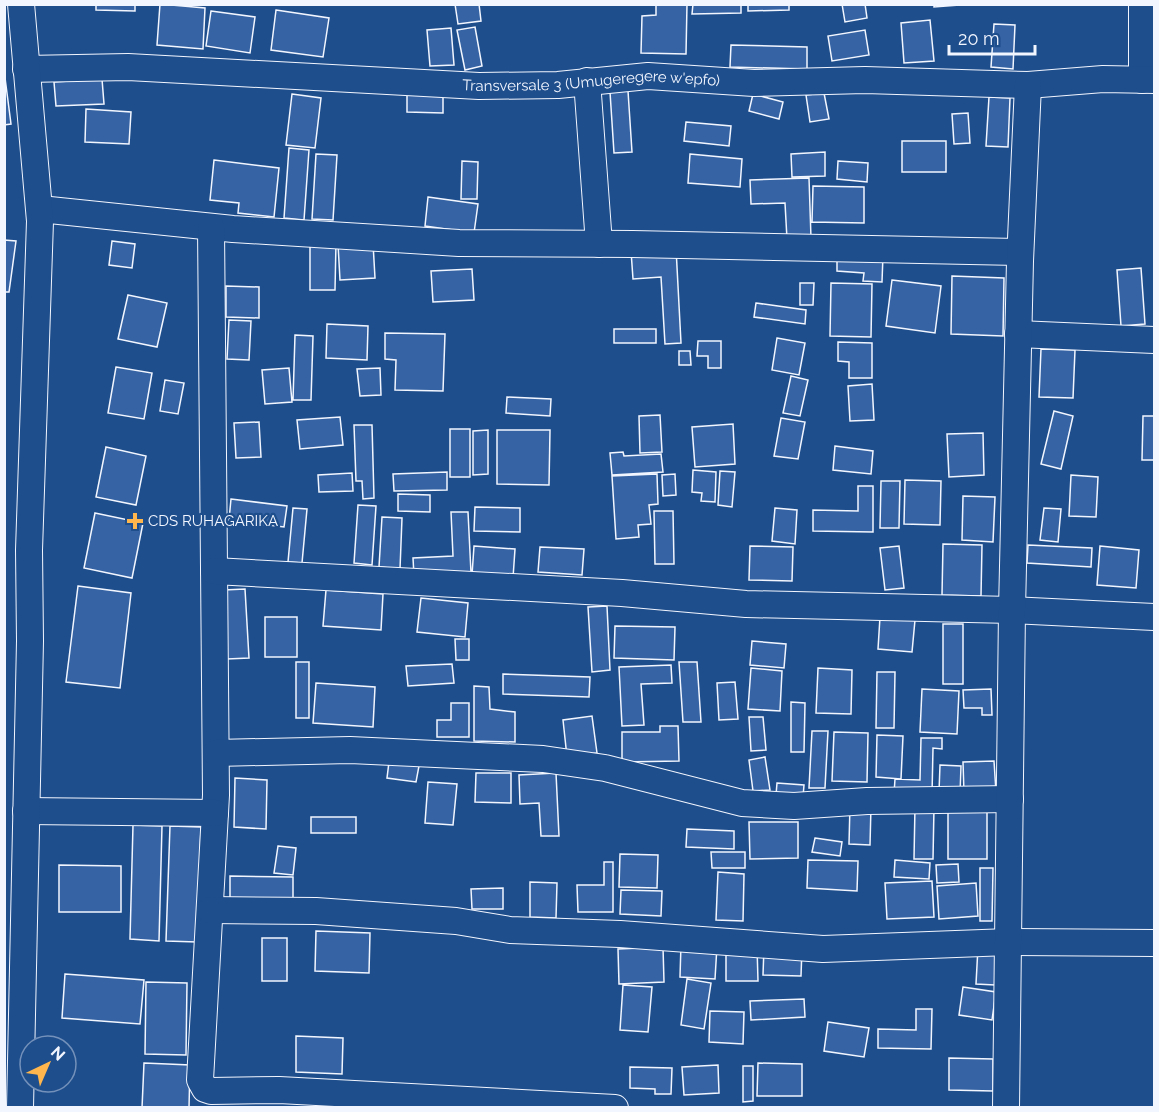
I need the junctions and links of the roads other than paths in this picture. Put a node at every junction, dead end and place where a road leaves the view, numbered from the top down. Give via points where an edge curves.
1 (21, 4) edge
2 (1143, 4) edge
3 (26, 69) junction
4 (1149, 80) edge
5 (586, 81) junction
6 (1028, 85) junction
7 (40, 209) junction
8 (211, 227) junction
9 (598, 244) junction
10 (1020, 252) junction
11 (1018, 334) junction
12 (1155, 340) edge
13 (214, 571) junction
14 (1012, 610) junction
15 (1155, 617) edge
16 (216, 753) junction
17 (1010, 799) junction
18 (26, 811) junction
19 (215, 813) junction
20 (210, 910) junction
21 (1009, 942) junction
22 (1155, 943) edge
23 (20, 1107) edge
24 (615, 1107) edge
25 (1006, 1107) edge

1 - 3 street
2 - 4 street
3 - 5 street, Transversale 3 (Umugeregere w'epfo) via 128,67 479,86
3 - 7 street
4 - 6 street, Transversale 3 (Umugeregere w'epfo)
5 - 6 street, Transversale 3 (Umugeregere w'epfo) via 648,76 754,83 865,80
5 - 9 street
6 - 10 street
7 - 8 street
7 - 18 street via 29,550
8 - 9 street via 459,243
8 - 13 street
9 - 10 street
10 - 11 street
11 - 12 street
11 - 14 street
13 - 14 street via 610,592 746,604
13 - 16 street
14 - 15 street
14 - 17 street
16 - 17 street via 350,750 543,759 605,768 742,803 794,806
16 - 19 street
17 - 21 street
18 - 19 street
18 - 23 street
19 - 20 street
20 - 21 street via 316,911 456,921 510,930 823,949
20 - 24 street via 200,1080 205,1089
21 - 22 street
21 - 25 street

